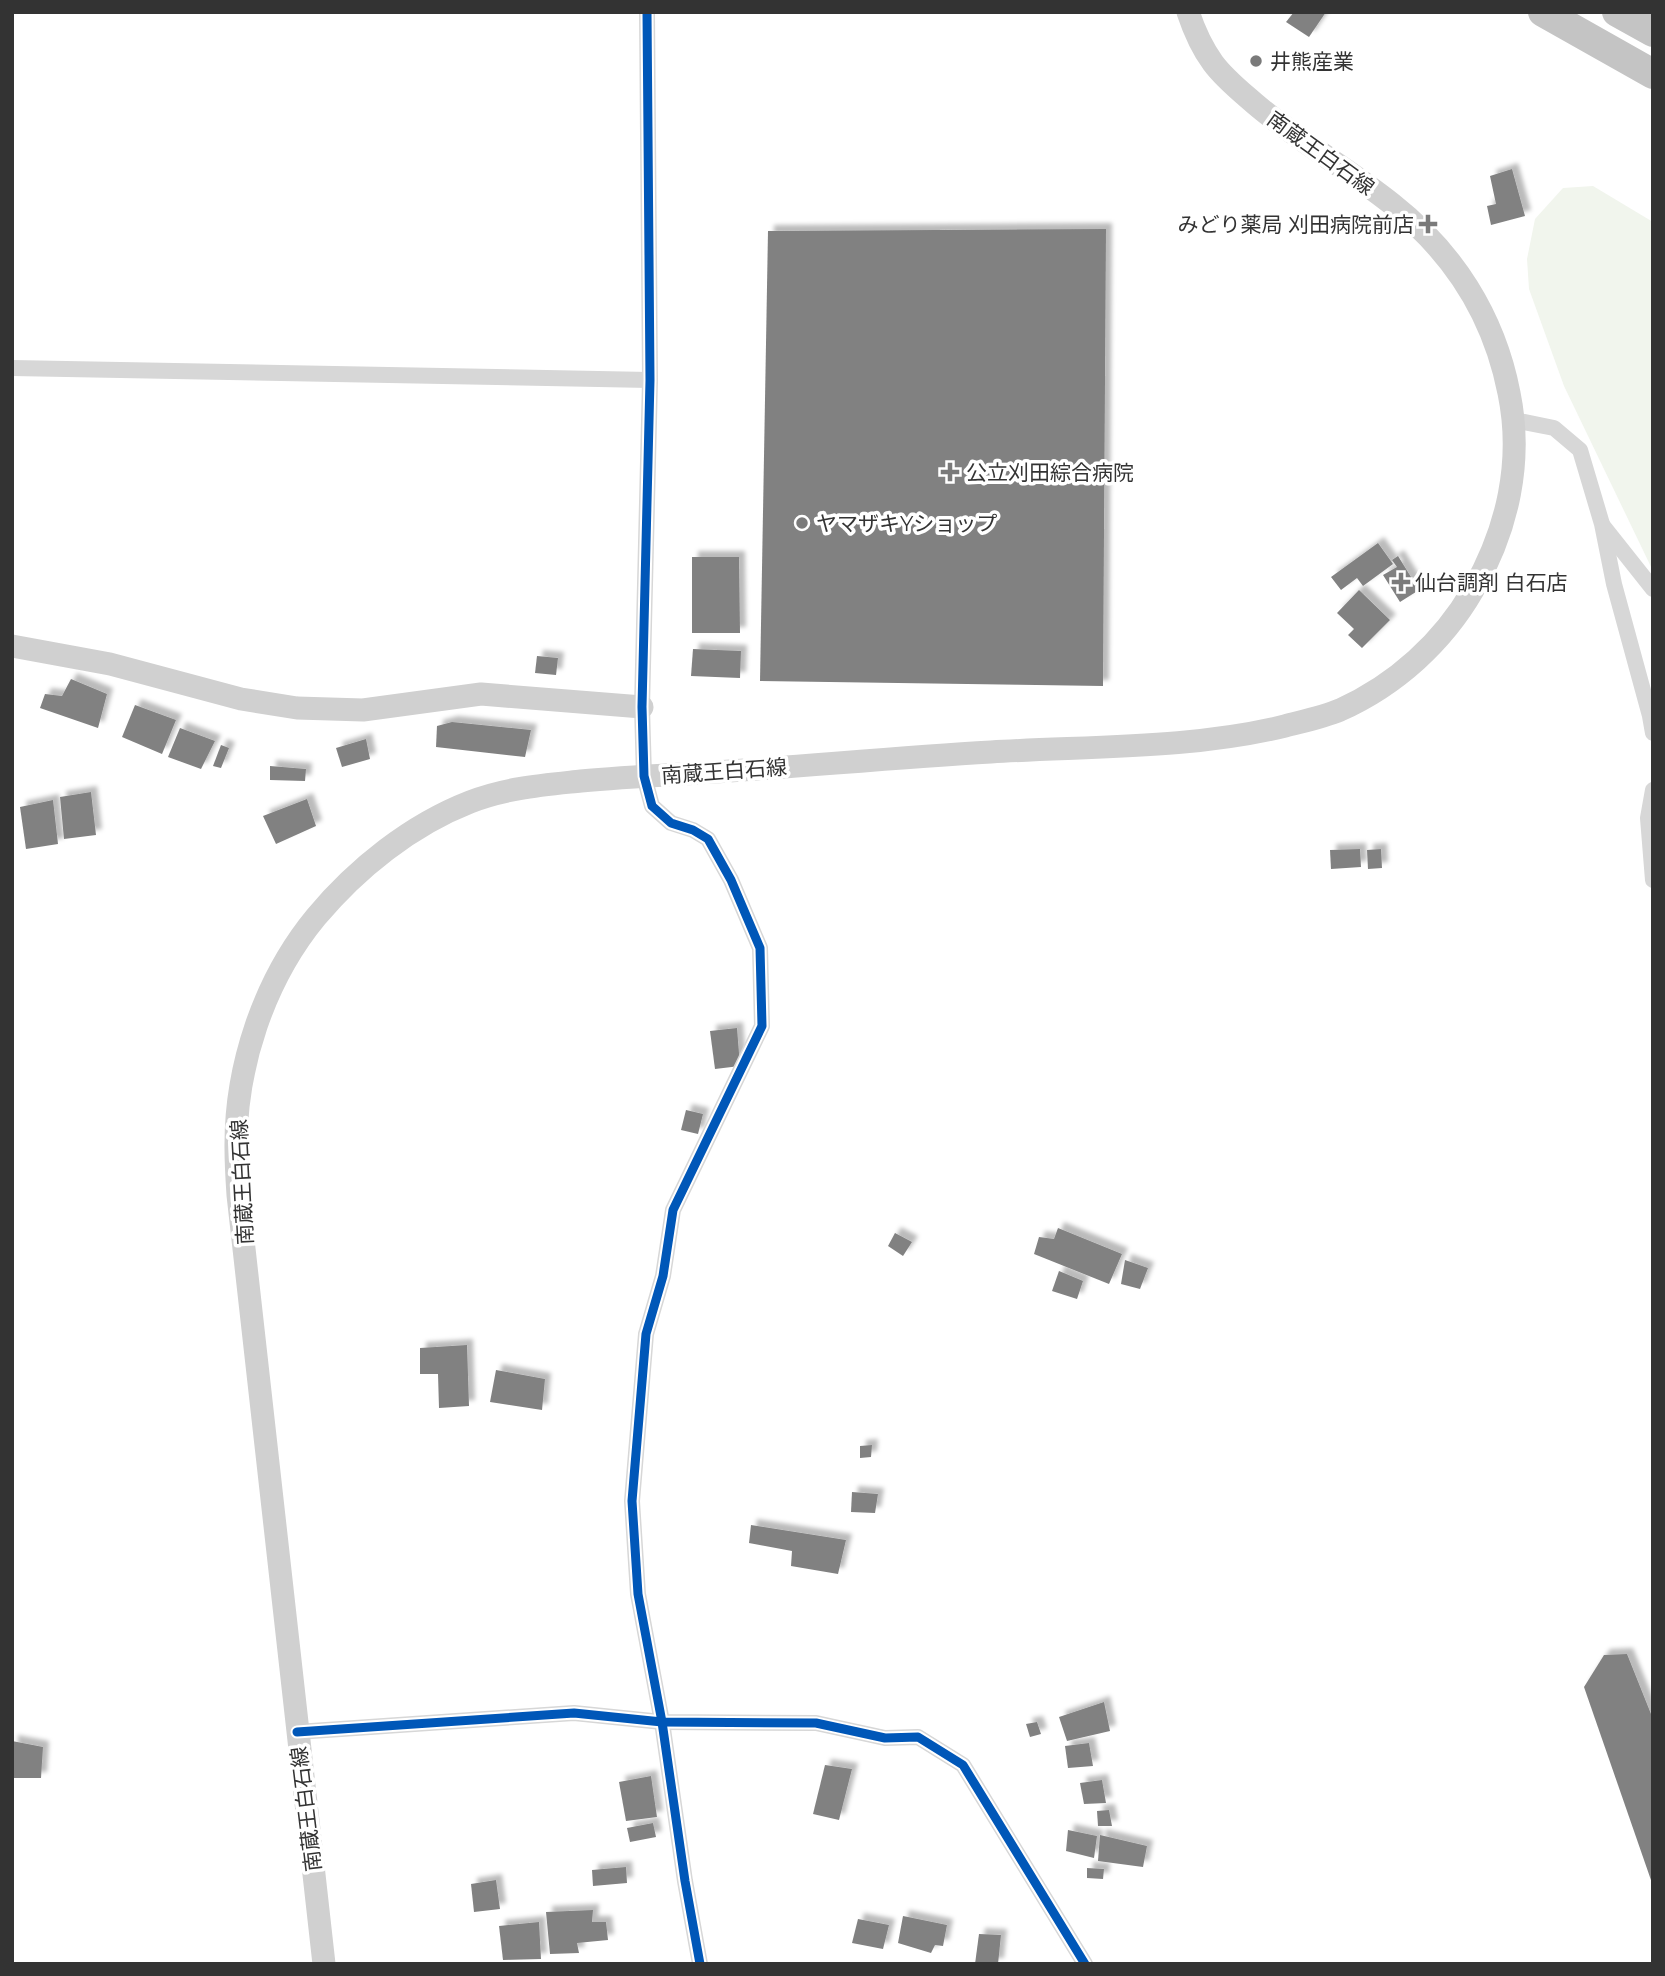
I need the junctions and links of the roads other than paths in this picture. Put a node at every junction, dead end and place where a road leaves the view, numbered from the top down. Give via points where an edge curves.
1 (647, 12) edge
2 (1188, 12) edge
3 (1543, 12) edge
4 (1617, 12) edge
5 (1653, 33) edge
6 (1653, 74) edge
7 (12, 368) edge
8 (650, 380) junction
9 (1514, 420) junction
10 (1602, 524) junction
11 (1653, 589) edge
12 (12, 646) edge
13 (642, 707) junction
14 (1653, 733) edge
15 (644, 776) junction
16 (1653, 790) edge
17 (1653, 880) edge
18 (662, 1723) junction
19 (298, 1732) junction
20 (324, 1964) edge
21 (700, 1964) edge
22 (1085, 1964) edge

1 - 8 street
2 - 9 main road, 南蔵王白石線 via 1211,61 1231,83 1277,123 1393,205 1442,251 1474,295 1498,347
3 - 6 highway
4 - 5 highway
7 - 8 street
8 - 13 street
9 - 10 street via 1554,428 1580,450
9 - 15 main road, 南蔵王白石線 via 1516,455 1509,504 1494,547 1465,604 1418,660 1338,711 1264,731 1171,743
10 - 11 street
10 - 14 street
12 - 13 main road via 297,708 362,710 481,694
13 - 15 street
15 - 18 street via 652,806 671,823 708,839 731,880 760,948 762,1026 673,1210 663,1276 646,1334 632,1501 638,1594
15 - 19 main road, 南蔵王白石線 via 518,788 473,800 433,819 385,851 329,901 289,955 265,1002 243,1072 235,1146
16 - 17 street via 1648,818
18 - 19 street via 574,1713
18 - 21 street
18 - 22 street via 816,1723 885,1738 918,1737 963,1765
19 - 20 main road, 南蔵王白石線

